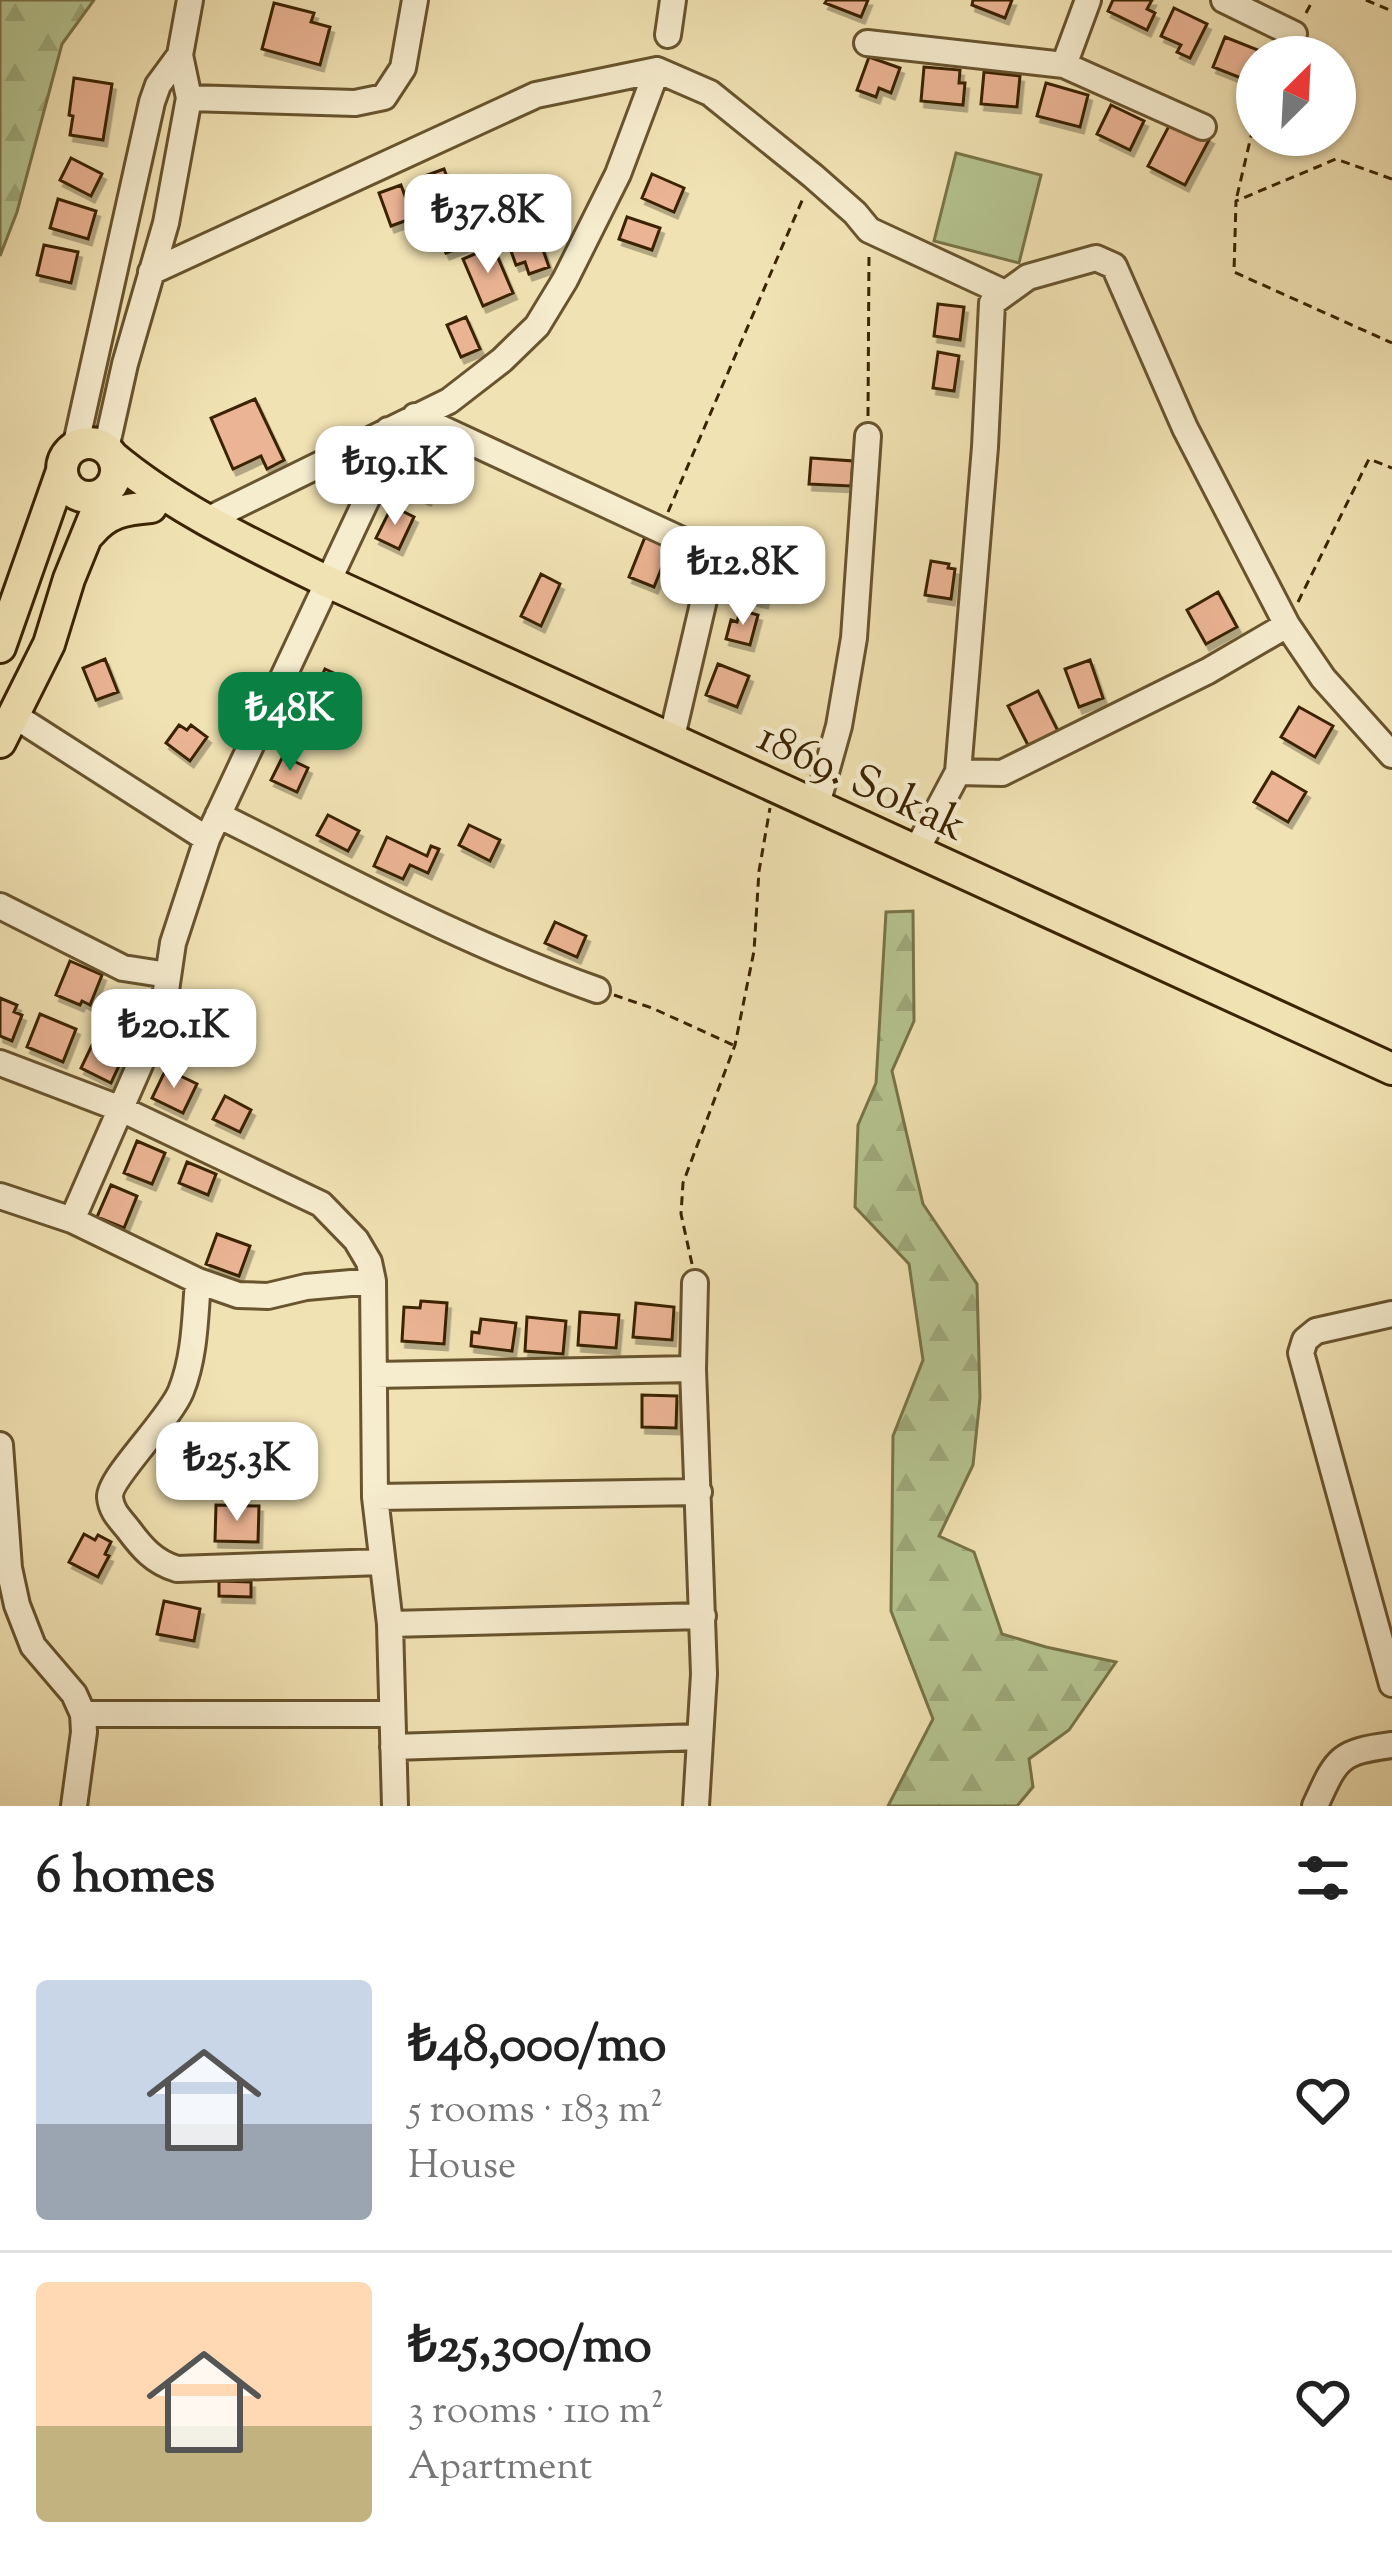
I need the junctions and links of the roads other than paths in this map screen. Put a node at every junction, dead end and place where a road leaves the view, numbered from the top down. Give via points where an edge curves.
1 (190, 0) edge
2 (415, 0) edge
3 (673, 0) edge
4 (1088, 0) edge
5 (1224, 0) edge
6 (1294, 34) dead end
7 (668, 35) dead end
8 (867, 43) dead end
9 (180, 55) junction
10 (1064, 65) junction
11 (658, 70) junction
12 (189, 98) junction
13 (1203, 127) dead end
14 (151, 272) junction
15 (1006, 293) junction
16 (415, 416) junction
17 (388, 430) junction
18 (868, 436) road end
19 (109, 453) junction
20 (69, 459) junction
21 (107, 490) junction
22 (152, 507) junction
23 (207, 520) junction
24 (86, 538) junction
25 (312, 574) junction
26 (1287, 626) junction
27 (0, 647) edge
28 (8, 729) edge
29 (671, 741) junction
30 (1392, 755) edge
31 (958, 772) junction
32 (816, 808) junction
33 (218, 815) junction
34 (207, 839) junction
35 (915, 853) junction
36 (0, 906) edge
37 (168, 975) junction
38 (597, 990) road end
39 (0, 1064) edge
40 (1392, 1069) edge
41 (121, 1109) junction
42 (0, 1196) edge
43 (73, 1220) junction
44 (198, 1281) junction
45 (373, 1281) junction
46 (695, 1283) road end
47 (1392, 1314) edge
48 (693, 1369) junction
49 (374, 1375) junction
50 (0, 1444) edge
51 (699, 1492) junction
52 (375, 1497) junction
53 (382, 1562) junction
54 (703, 1616) junction
55 (389, 1624) junction
56 (1392, 1684) edge
57 (82, 1714) junction
58 (392, 1714) junction
59 (700, 1737) junction
60 (1392, 1745) edge
61 (393, 1747) junction
62 (74, 1806) edge
63 (395, 1806) edge
64 (696, 1806) edge
65 (1315, 1806) edge

1 - 9 street
2 - 12 street via 404,68 384,97 355,104
3 - 7 street
4 - 10 street
5 - 6 street
8 - 10 street
9 - 12 street
9 - 20 street via 152,102
10 - 13 street
11 - 14 street via 536,94
11 - 15 street via 710,93 869,230
11 - 16 street via 618,174 537,326 448,401
12 - 14 street
14 - 19 street
15 - 26 street via 1028,278 1096,258 1114,266 1185,428
15 - 31 street via 992,303
16 - 17 street
16 - 29 street via 697,547 710,574
17 - 23 street
17 - 25 street via 388,454
18 - 32 street via 854,638
19 - 20 main road via 91,443
19 - 21 main road via 116,472
19 - 23 main road, 1869. Sokak
20 - 21 main road via 64,481 77,494
20 - 27 main road
21 - 22 main road, 1869. Sokak
21 - 24 main road
22 - 24 main road via 112,513
22 - 25 main road, 1869. Sokak
23 - 25 main road, 1869. Sokak
24 - 28 main road via 50,644
25 - 29 main road, 1869. Sokak
25 - 33 street
26 - 30 street
26 - 31 street via 1002,773
28 - 34 street
29 - 32 main road, 1869. Sokak
31 - 35 street
32 - 35 main road, 1869. Sokak
33 - 34 street
33 - 38 street via 433,921
34 - 37 street
35 - 40 main road, 1869. Sokak
36 - 37 street via 123,968
37 - 41 street
39 - 41 street
41 - 43 street
41 - 45 street via 321,1204 356,1240
42 - 43 street
43 - 44 street
44 - 45 street via 268,1296
44 - 53 street via 181,1391 113,1482 115,1514 150,1555 177,1569
45 - 49 street
46 - 48 street
47 - 56 street via 1316,1331 1300,1353
48 - 49 street
48 - 51 street
49 - 52 street
50 - 57 street via 17,1605 33,1646
51 - 52 street
51 - 54 street
52 - 53 street
53 - 55 street
54 - 55 street
54 - 59 street
55 - 58 street
57 - 58 street
57 - 62 street
58 - 61 street
59 - 61 street
59 - 64 street
60 - 65 street via 1346,1755
61 - 63 street

